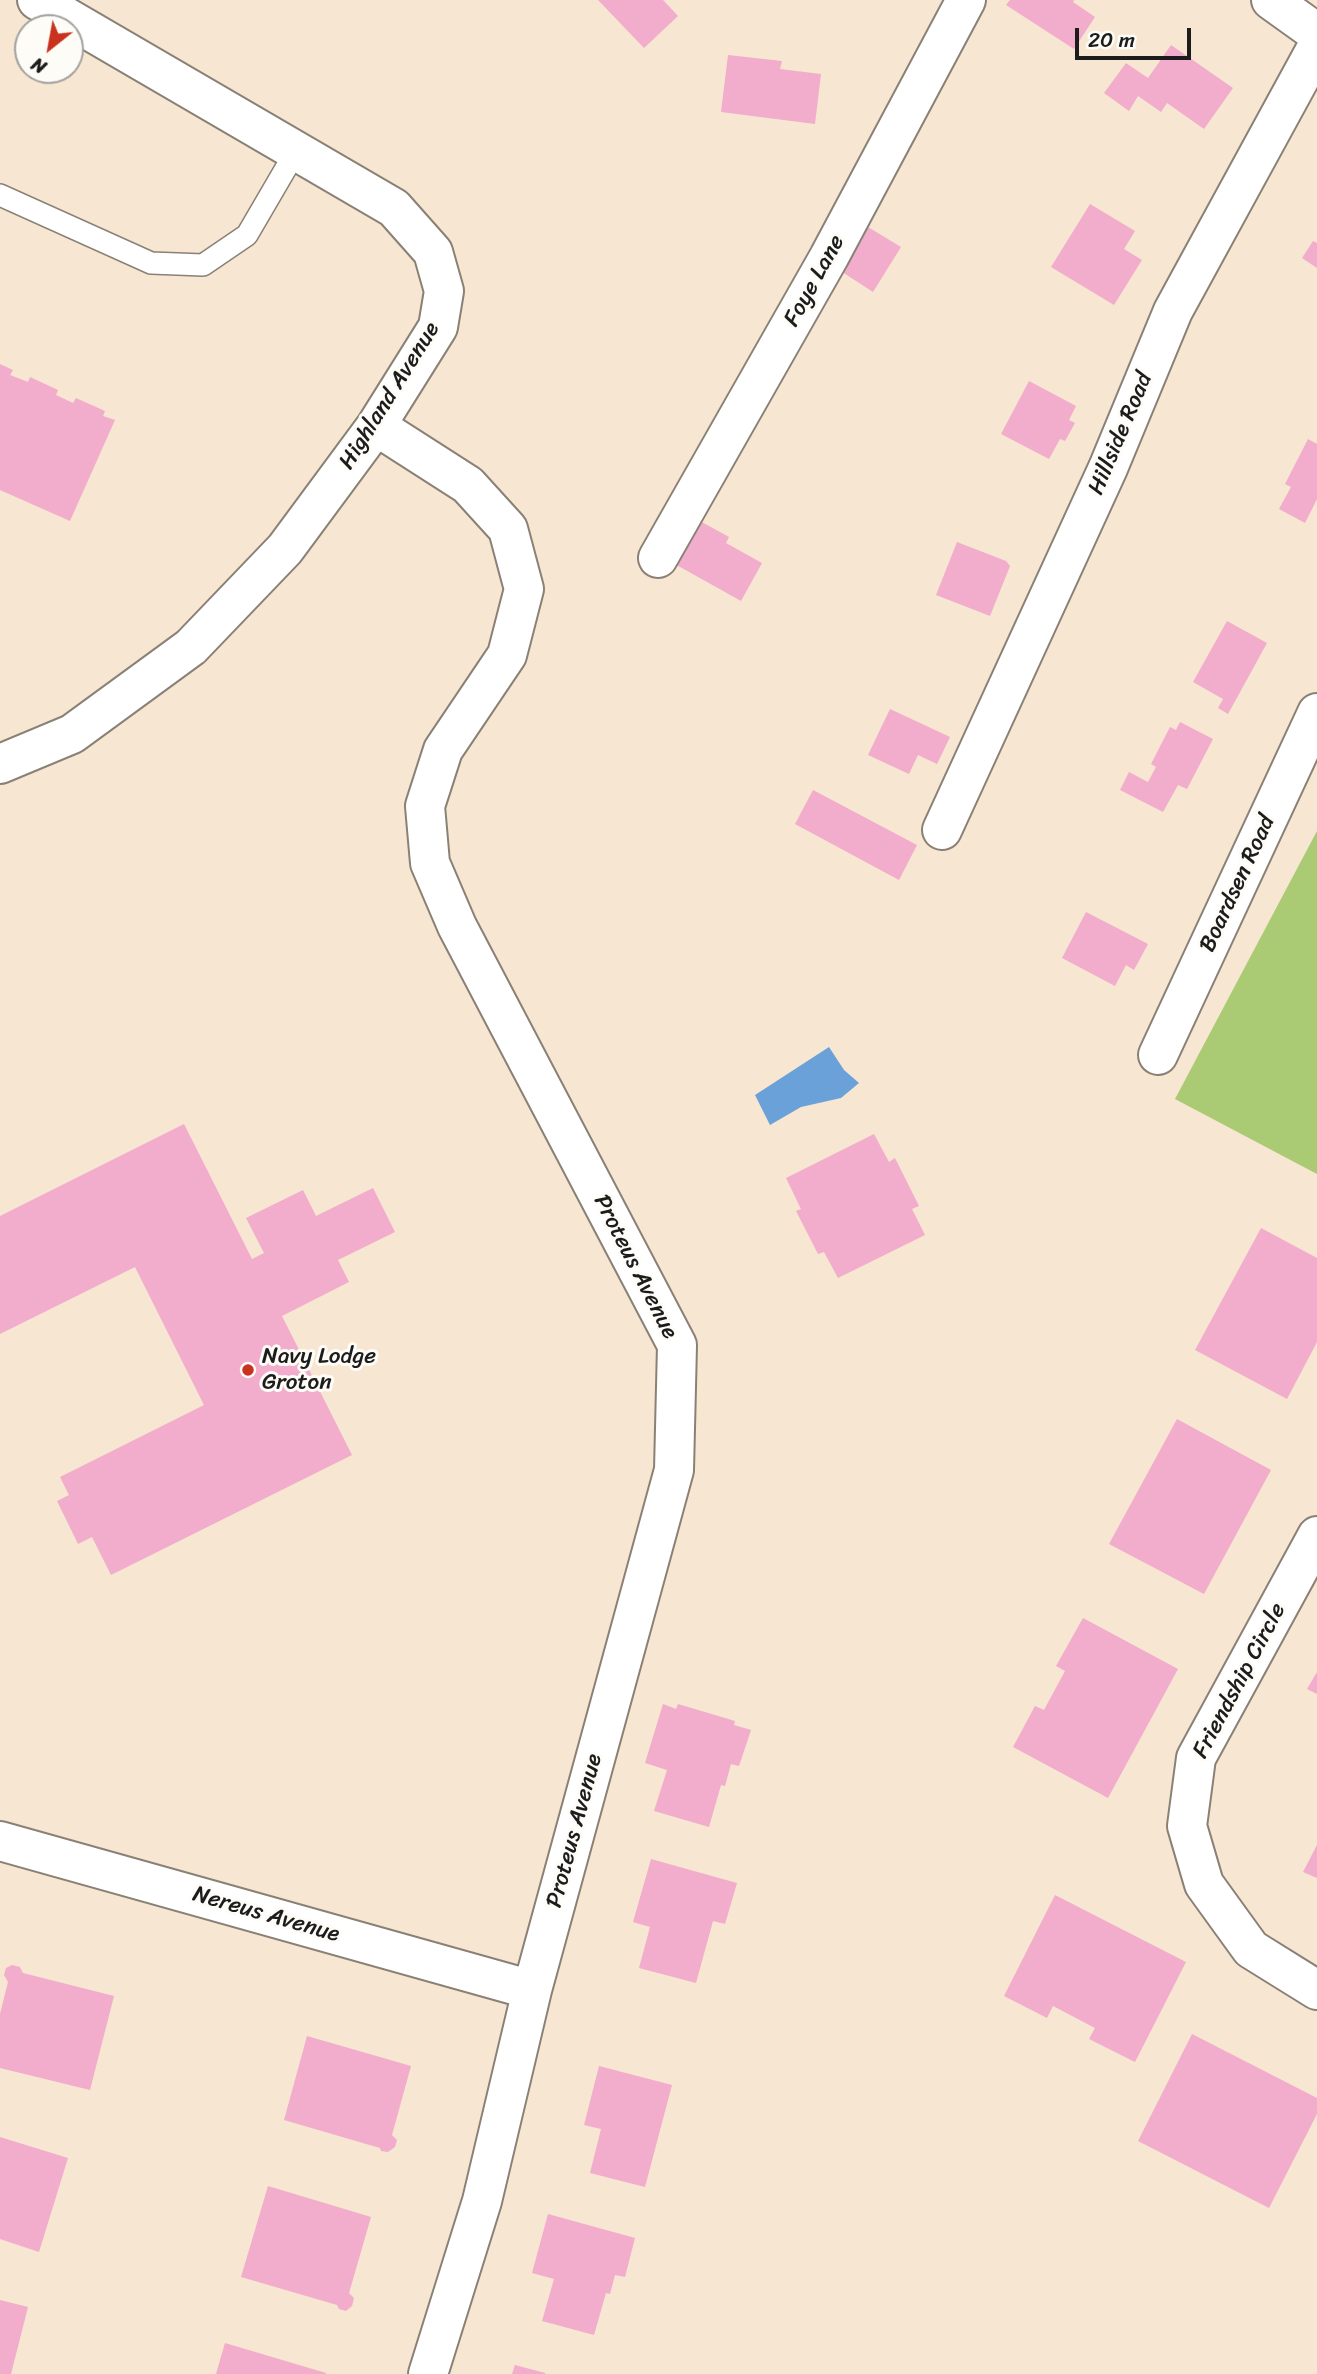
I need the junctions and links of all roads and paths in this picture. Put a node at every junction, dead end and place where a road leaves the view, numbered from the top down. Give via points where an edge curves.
1 (37, 0) edge
2 (966, 0) edge
3 (1317, 47) edge
4 (296, 151) junction
5 (0, 195) edge
6 (376, 426) junction
7 (658, 558) dead end
8 (1317, 713) edge
9 (0, 764) edge
10 (942, 830) dead end
11 (1158, 1055) dead end
12 (1317, 1536) edge
13 (0, 1840) edge
14 (532, 1990) junction
15 (1317, 1990) edge
16 (428, 2374) edge

1 - 4 street, Highland Avenue
2 - 7 street, Foye Lane via 829,257
3 - 10 street, Hillside Road via 1173,311 1108,468
4 - 5 lane via 247,236 203,265 151,263
4 - 6 street, Highland Avenue via 394,208 433,252 444,291 438,327
6 - 9 street, Highland Avenue via 285,549 191,647 72,734
6 - 14 street, Proteus Avenue via 468,485 508,529 524,589 508,655 443,750 425,806 430,863 457,926 677,1345 674,1470
8 - 11 street, Boardsen Road
12 - 15 street, Friendship Circle via 1196,1758 1187,1826 1204,1884 1251,1949
13 - 14 street, Nereus Avenue
14 - 16 street, Proteus Avenue via 482,2202

